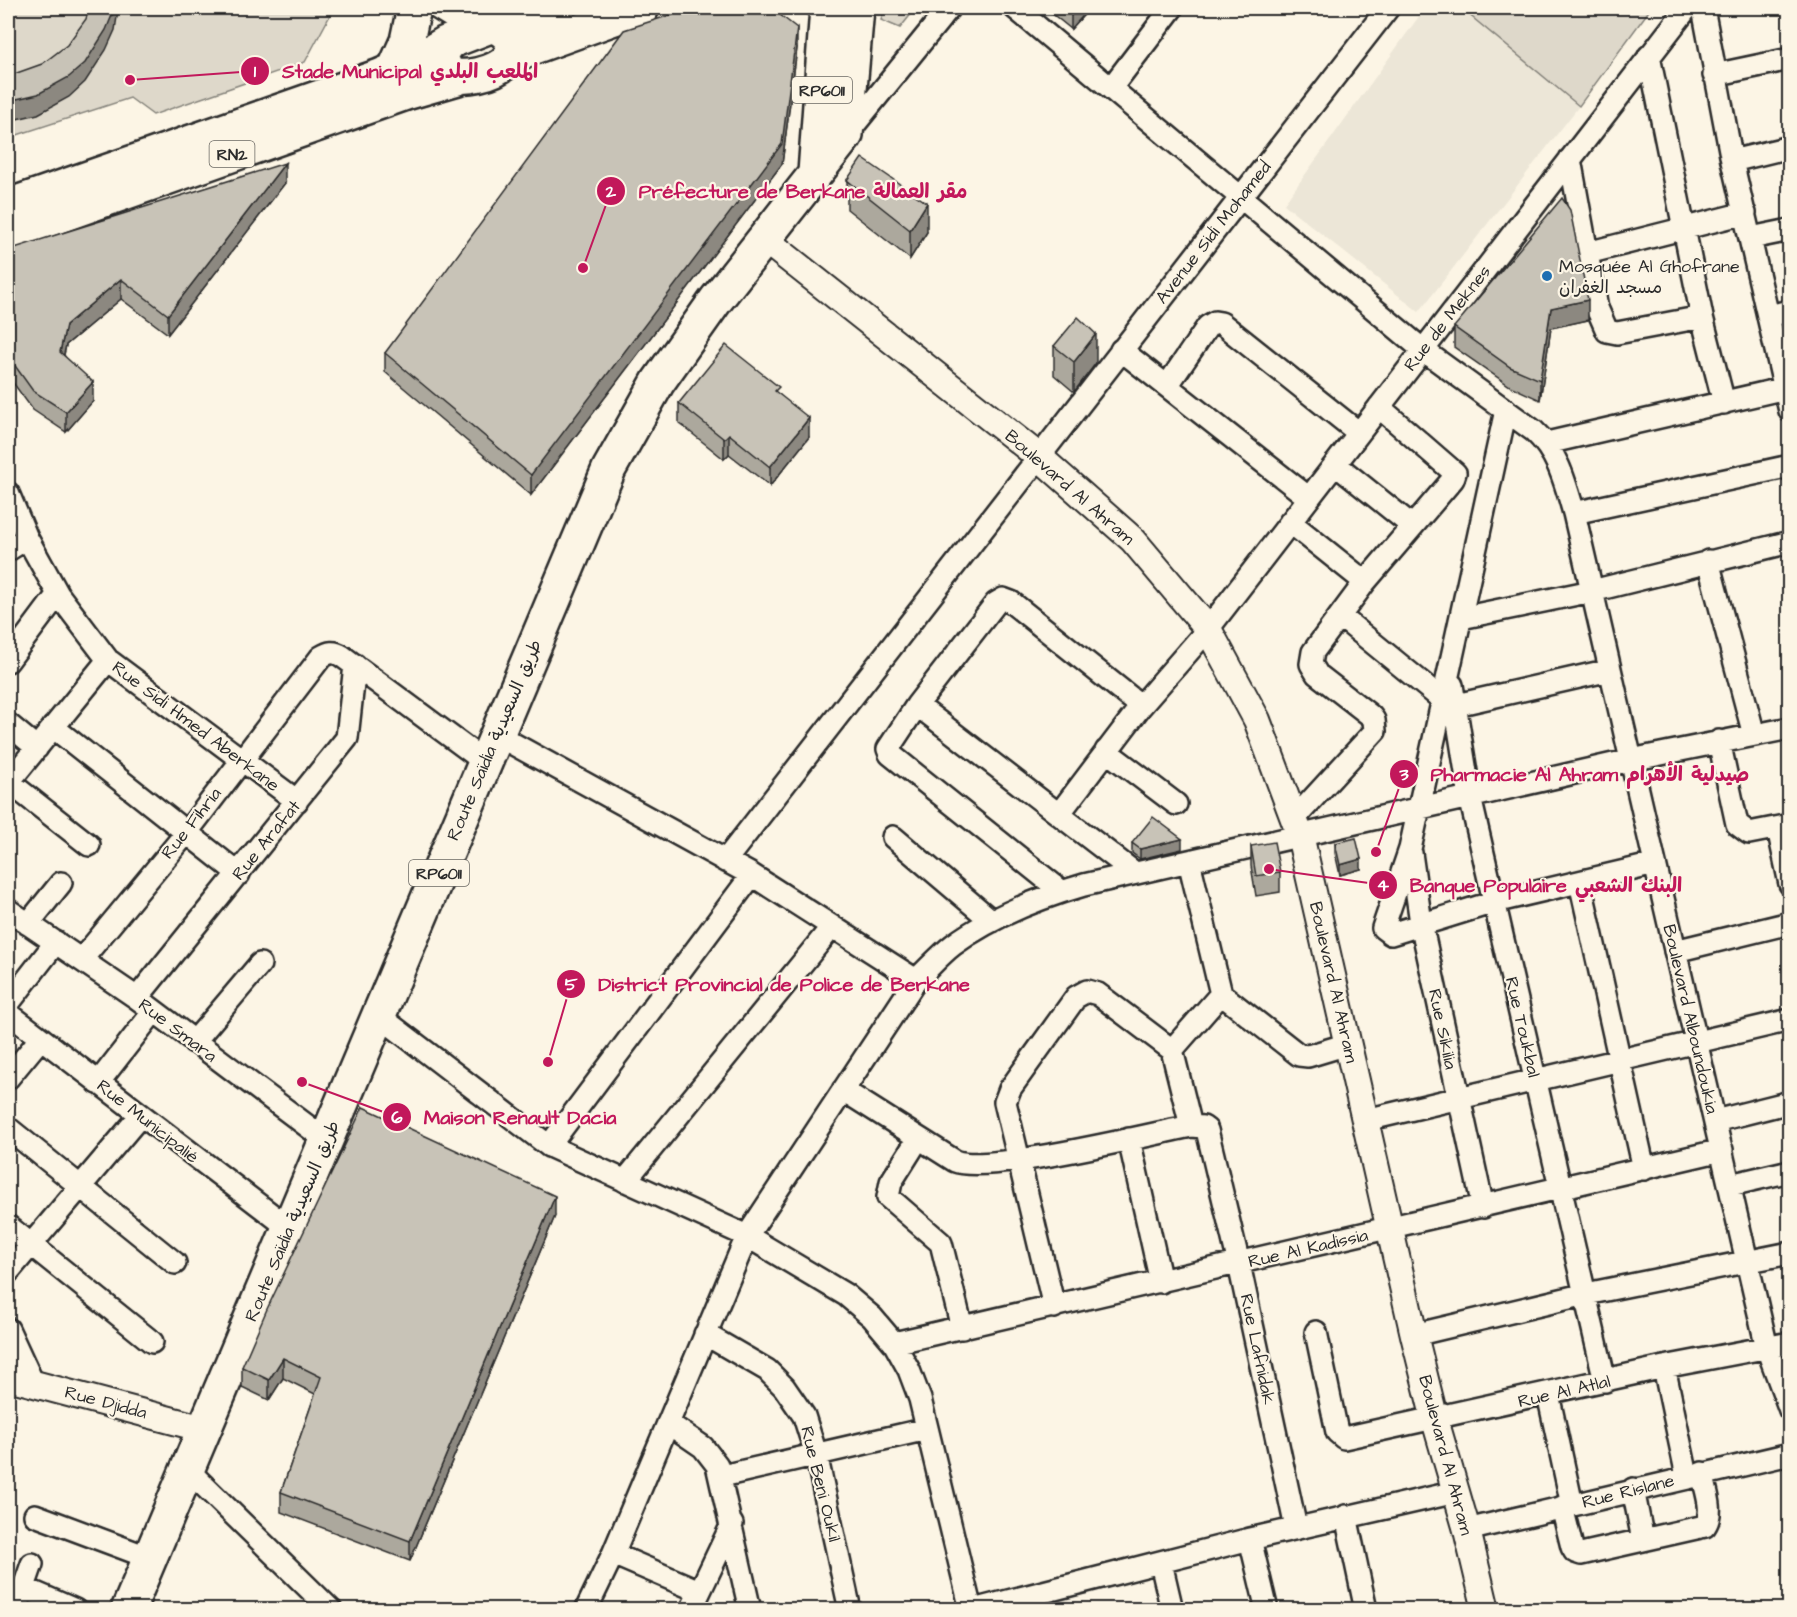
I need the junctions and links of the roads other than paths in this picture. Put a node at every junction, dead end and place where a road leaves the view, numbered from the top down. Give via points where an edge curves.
1 (414, 8) edge
2 (437, 8) edge
3 (559, 8) edge
4 (642, 8) edge
5 (827, 8) edge
6 (858, 8) edge
7 (949, 8) edge
8 (1015, 8) edge
9 (1172, 8) edge
10 (1388, 8) edge
11 (1687, 8) edge
12 (1703, 8) edge
13 (470, 33) junction
14 (1649, 56) junction
15 (1790, 59) edge
16 (508, 60) junction
17 (394, 70) junction
18 (1714, 75) junction
19 (458, 78) junction
20 (1111, 88) junction
21 (846, 135) junction
22 (1790, 147) edge
23 (1570, 159) junction
24 (1732, 161) junction
25 (815, 173) junction
26 (1241, 196) junction
27 (8, 206) edge
28 (1745, 213) junction
29 (1684, 229) junction
30 (1790, 230) edge
31 (8, 234) edge
32 (1750, 238) junction
33 (764, 239) junction
34 (1587, 253) junction
35 (1790, 311) edge
36 (1768, 316) junction
37 (1702, 317) junction
38 (1121, 350) junction
39 (1423, 350) junction
40 (1167, 386) junction
41 (1787, 388) edge
42 (1724, 403) junction
43 (1379, 406) junction
44 (1506, 410) junction
45 (1790, 411) edge
46 (1359, 433) junction
47 (1547, 443) junction
48 (1038, 456) junction
49 (1335, 464) junction
50 (1790, 466) edge
51 (8, 493) edge
52 (1309, 498) junction
53 (1574, 513) junction
54 (1290, 522) junction
55 (1411, 525) junction
56 (27, 538) junction
57 (1790, 543) edge
58 (8, 550) edge
59 (1708, 561) junction
60 (1365, 582) junction
61 (1592, 591) junction
62 (58, 594) junction
63 (1340, 616) junction
64 (1461, 618) junction
65 (1208, 628) junction
66 (108, 660) junction
67 (8, 661) edge
68 (355, 665) junction
69 (1610, 670) junction
70 (1450, 703) junction
71 (918, 705) junction
72 (1141, 706) junction
73 (8, 724) edge
74 (53, 727) junction
75 (1790, 728) edge
76 (1754, 735) junction
77 (1719, 741) junction
78 (37, 748) junction
79 (491, 748) junction
80 (1106, 751) junction
81 (240, 759) junction
82 (1631, 760) junction
83 (8, 783) edge
84 (1470, 797) junction
85 (297, 801) junction
86 (1176, 804) dead end
87 (1417, 811) junction
88 (1059, 814) junction
89 (1784, 826) edge
90 (1298, 827) junction
91 (187, 832) junction
92 (893, 837) dead end
93 (89, 845) dead end
94 (1410, 849) junction
95 (725, 861) junction
96 (1189, 861) junction
97 (1655, 864) junction
98 (1135, 873) junction
99 (239, 874) junction
100 (752, 875) junction
101 (1580, 882) junction
102 (61, 883) dead end
103 (1790, 884) edge
104 (1061, 891) junction
105 (1494, 902) junction
106 (8, 910) edge
107 (992, 921) junction
108 (1421, 923) junction
109 (1790, 923) edge
110 (28, 924) junction
111 (831, 928) junction
112 (56, 942) junction
113 (1675, 951) junction
114 (82, 959) junction
115 (260, 964) dead end
116 (916, 980) junction
117 (1221, 994) junction
118 (136, 998) junction
119 (8, 1004) edge
120 (154, 1011) junction
121 (8, 1013) edge
122 (378, 1015) junction
123 (1790, 1020) edge
124 (41, 1038) junction
125 (194, 1042) junction
126 (1697, 1042) junction
127 (1348, 1044) junction
128 (1172, 1050) junction
129 (1618, 1060) junction
130 (8, 1078) edge
131 (1535, 1080) junction
132 (98, 1083) junction
133 (843, 1090) junction
134 (1458, 1098) junction
135 (1790, 1102) edge
136 (140, 1116) junction
137 (1366, 1120) junction
138 (1715, 1121) junction
139 (8, 1128) edge
140 (1200, 1130) junction
141 (918, 1138) junction
142 (1129, 1139) junction
143 (326, 1140) junction
144 (549, 1146) junction
145 (1722, 1150) junction
146 (1018, 1160) junction
147 (1644, 1168) junction
148 (1790, 1171) edge
149 (625, 1181) junction
150 (80, 1185) junction
151 (1730, 1185) junction
152 (1560, 1188) junction
153 (1483, 1207) junction
154 (8, 1226) edge
155 (289, 1228) junction
156 (1391, 1228) junction
157 (747, 1236) junction
158 (31, 1245) junction
159 (1790, 1253) edge
160 (1748, 1262) junction
161 (175, 1263) dead end
162 (1239, 1264) junction
163 (8, 1272) edge
164 (1161, 1282) junction
165 (1586, 1294) junction
166 (1054, 1307) junction
167 (962, 1328) junction
168 (8, 1329) edge
169 (1316, 1332) dead end
170 (705, 1334) junction
171 (1414, 1335) junction
172 (152, 1342) dead end
173 (894, 1343) junction
174 (1790, 1343) edge
175 (1767, 1348) junction
176 (1664, 1367) junction
177 (20, 1379) edge
178 (1605, 1381) junction
179 (1548, 1394) junction
180 (1790, 1410) edge
181 (1435, 1420) junction
182 (668, 1424) junction
183 (204, 1429) junction
184 (927, 1429) junction
185 (816, 1454) junction
186 (1790, 1454) edge
187 (187, 1469) junction
188 (1694, 1474) junction
189 (722, 1476) junction
190 (1633, 1489) junction
191 (1456, 1492) junction
192 (1567, 1506) junction
193 (35, 1515) dead end
194 (1346, 1516) junction
195 (732, 1524) junction
196 (1296, 1528) junction
197 (1467, 1530) junction
198 (1250, 1539) junction
199 (1643, 1540) junction
200 (613, 1554) junction
201 (150, 1558) junction
202 (1161, 1563) junction
203 (32, 1564) dead end
204 (24, 1588) junction
205 (695, 1600) edge
206 (1025, 1603) edge
207 (16, 1610) edge
208 (75, 1610) edge
209 (128, 1610) edge
210 (331, 1610) edge
211 (586, 1610) edge
212 (750, 1610) edge
213 (850, 1610) edge
214 (972, 1610) edge
215 (1172, 1610) edge
216 (1267, 1610) edge
217 (1366, 1610) edge
218 (1485, 1610) edge

1 - 17 highway via 407,41
2 - 13 street
3 - 13 highway, RN2
4 - 16 highway, RN2
5 - 25 highway, RP6011
6 - 21 highway, RP6011
7 - 21 street
8 - 20 street
9 - 20 street
10 - 26 street, Avenue Sidi Mohamed
11 - 14 street, Rue de Meknes
12 - 18 street
13 - 16 highway via 503,30 512,40
13 - 17 highway, RN2
13 - 19 highway via 440,55 447,72
14 - 23 street, Rue de Meknes
14 - 29 street
15 - 18 street
16 - 19 highway, RN2 via 496,68
17 - 27 highway, RN2
18 - 24 street
19 - 31 highway, RN2
20 - 26 street
21 - 25 highway, Route Saïdia طريق السعيدية / RP6011
22 - 24 street
23 - 34 street
23 - 39 street, Rue de Meknes
24 - 28 street
25 - 33 highway, Route Saïdia طريق السعيدية / RP6011
26 - 38 street, Avenue Sidi Mohamed
26 - 39 street
28 - 29 street
28 - 32 street
29 - 34 street
29 - 37 street
30 - 32 street
32 - 36 street
33 - 48 street, Boulevard Al Ahram
33 - 79 highway, Route Saïdia طريق السعيدية / RP6011 via 658,382 624,439
34 - 37 street via 1597,308 1607,331 1617,333
35 - 36 street
36 - 41 street
37 - 42 street
38 - 40 street
38 - 48 street, Avenue Sidi Mohamed
39 - 43 street, Rue de Meknes
39 - 44 street
40 - 46 street via 1208,326 1221,323
40 - 52 street
41 - 42 street
41 - 45 street
42 - 47 street
43 - 46 street, Rue de Meknes
43 - 55 street via 1455,472
44 - 47 street
44 - 64 street
46 - 49 street, Rue de Meknes
47 - 53 street, Boulevard Alboundoukia via 1564,477
48 - 65 street, Boulevard Al Ahram via 1133,540
48 - 95 street, Avenue Sidi Mohamed
49 - 52 street, Rue de Meknes
49 - 55 street
50 - 53 street
51 - 56 street, Rue Sidi Hmed Aberkane
52 - 54 street, Rue de Meknes
53 - 61 street, Boulevard Alboundoukia
54 - 60 street
54 - 65 street, Rue de Meknes
55 - 60 street
56 - 58 street
56 - 62 street, Rue Sidi Hmed Aberkane
57 - 59 street
59 - 61 street
59 - 76 street
60 - 63 street
61 - 64 street
61 - 69 street, Boulevard Alboundoukia
62 - 66 street, Rue Sidi Hmed Aberkane
62 - 67 street
63 - 70 street
63 - 90 street via 1313,652 1311,664 1317,674 1371,716 1375,731
64 - 70 street via 1450,671
65 - 72 street, Rue de Meknes
65 - 90 street, Boulevard Al Ahram via 1257,720
66 - 74 street
66 - 81 street, Rue Sidi Hmed Aberkane
68 - 79 street
68 - 81 street, Rue Fihria via 335,652 321,657
68 - 85 street, Rue Arafat via 347,738
69 - 70 street
69 - 82 street, Boulevard Alboundoukia
70 - 84 street, Rue Toukbal
70 - 87 street
71 - 72 street via 1003,599
71 - 88 street
71 - 104 street via 890,745 890,754
72 - 80 street, Rue de Meknes
73 - 78 street
74 - 78 street
74 - 91 street
75 - 76 street
76 - 77 street
77 - 82 street
77 - 89 street via 1737,824 1743,831 1760,832
78 - 83 street
79 - 95 street
79 - 122 highway, Route Saïdia طريق السعيدية / RP6011
80 - 86 street
80 - 88 street, Rue de Meknes
81 - 85 street, Rue Sidi Hmed Aberkane
81 - 91 street, Rue Fihria
82 - 84 street
82 - 97 street, Boulevard Alboundoukia
83 - 93 street
84 - 87 street
84 - 105 street, Rue Toukbal
85 - 99 street, Rue Arafat
87 - 90 street
87 - 94 street
88 - 98 street
89 - 103 street
90 - 96 street
90 - 127 street, Boulevard Al Ahram
91 - 99 street
91 - 114 street, Rue Fihria
92 - 107 street
94 - 108 street, Rue Sikilia
94 - 108 street via 1383,928 1391,933
95 - 100 street
96 - 98 street
96 - 117 street
97 - 101 street
97 - 113 street, Boulevard Alboundoukia
98 - 104 street
99 - 118 street, Rue Arafat
100 - 111 street
100 - 144 street
101 - 105 street
101 - 129 street
102 - 110 street
104 - 107 street
105 - 108 street
105 - 131 street, Rue Toukbal
106 - 110 street, Rue Smara
107 - 116 street via 953,946
108 - 134 street, Rue Sikilia
109 - 113 street
110 - 112 street, Rue Smara
111 - 116 street
111 - 149 street
112 - 114 street, Rue Smara
112 - 119 street
113 - 126 street, Boulevard Alboundoukia
114 - 118 street, Rue Smara
115 - 125 street
116 - 133 street
117 - 127 street via 1299,1055
117 - 128 street
118 - 120 street, Rue Smara
120 - 125 street, Rue Smara
120 - 132 street
121 - 124 street, Rue Municipalié
122 - 143 highway, Route Saïdia طريق السعيدية / RP6011
122 - 144 street
123 - 126 street
124 - 130 street
124 - 132 street, Rue Municipalié
125 - 143 street, Rue Smara
126 - 129 street
126 - 138 street, Boulevard Alboundoukia
127 - 137 street, Boulevard Al Ahram
128 - 140 street, Rue Lafnidak
128 - 146 street via 1098,994 1081,993 1007,1095 1006,1108
129 - 131 street
129 - 147 street
131 - 134 street
131 - 152 street, Rue Toukbal
132 - 136 street, Rue Municipalié
133 - 141 street
133 - 157 street
134 - 137 street
134 - 153 street, Rue Sikilia
135 - 138 street
136 - 150 street
136 - 155 street, Rue Municipalié
137 - 156 street, Boulevard Al Ahram
138 - 145 street, Boulevard Alboundoukia
139 - 150 street
140 - 142 street
140 - 162 street, Rue Lafnidak
141 - 146 street via 963,1164
141 - 167 street via 891,1182 888,1197 942,1243
142 - 146 street
142 - 164 street
143 - 155 highway, Route Saïdia طريق السعيدية / RP6011
144 - 149 street
145 - 147 street, Rue Al Kadissia
145 - 151 street, Boulevard Alboundoukia
146 - 166 street
147 - 152 street, Rue Al Kadissia
148 - 151 street
149 - 157 street
150 - 158 street
150 - 161 street
151 - 160 street, Boulevard Alboundoukia
152 - 153 street, Rue Al Kadissia
152 - 165 street, Rue Toukbal
153 - 156 street, Rue Al Kadissia
154 - 158 street
155 - 183 highway, Route Saïdia طريق السعيدية / RP6011
156 - 162 street, Rue Al Kadissia
156 - 171 street, Boulevard Al Ahram
157 - 170 street
157 - 173 street via 846,1295
158 - 163 street
158 - 172 street
159 - 160 street
160 - 165 street
160 - 175 street, Boulevard Alboundoukia
162 - 164 street, Rue Al Kadissia
162 - 196 street, Rue Lafnidak
164 - 166 street, Rue Al Kadissia
165 - 171 street
165 - 178 street, Rue Toukbal
166 - 167 street, Rue Al Kadissia
167 - 173 street, Rue Al Kadissia
168 - 177 street
169 - 181 street, Rue Al Atlal via 1339,1434 1344,1438
170 - 182 street
170 - 185 street, Rue Beni Oukil via 766,1370 784,1387 804,1416
171 - 181 street, Boulevard Al Ahram
173 - 184 street via 920,1398
174 - 175 street, Rue Al Atlal
175 - 176 street, Rue Al Atlal
175 - 180 street, Boulevard Alboundoukia
176 - 178 street, Rue Al Atlal
176 - 188 street
177 - 183 street, Rue Djidda
178 - 179 street, Rue Al Atlal
179 - 181 street, Rue Al Atlal
179 - 192 street
181 - 191 street, Boulevard Al Ahram
182 - 189 street via 711,1454
182 - 200 street
183 - 187 highway, Route Saïdia طريق السعيدية / RP6011
184 - 185 street
184 - 214 street
185 - 189 street
185 - 213 street, Rue Beni Oukil
186 - 188 street, Rue Rislane
187 - 201 highway, Route Saïdia طريق السعيدية / RP6011
187 - 210 street
188 - 190 street, Rue Rislane
188 - 199 street via 1710,1512 1705,1526
189 - 195 street
190 - 192 street, Rue Rislane
190 - 199 street
191 - 194 street
191 - 197 street, Boulevard Al Ahram
192 - 197 street, Rue Rislane
192 - 199 street via 1575,1552 1581,1554
193 - 201 street
194 - 196 street
194 - 217 street
195 - 205 street
195 - 212 street
196 - 198 street
197 - 218 street, Boulevard Al Ahram
198 - 202 street
198 - 216 street
200 - 205 street
200 - 211 street
201 - 209 highway, Route Saïdia طريق السعيدية / RP6011
202 - 206 street
202 - 215 street
203 - 204 street
204 - 207 street
204 - 208 street
206 - 214 street

